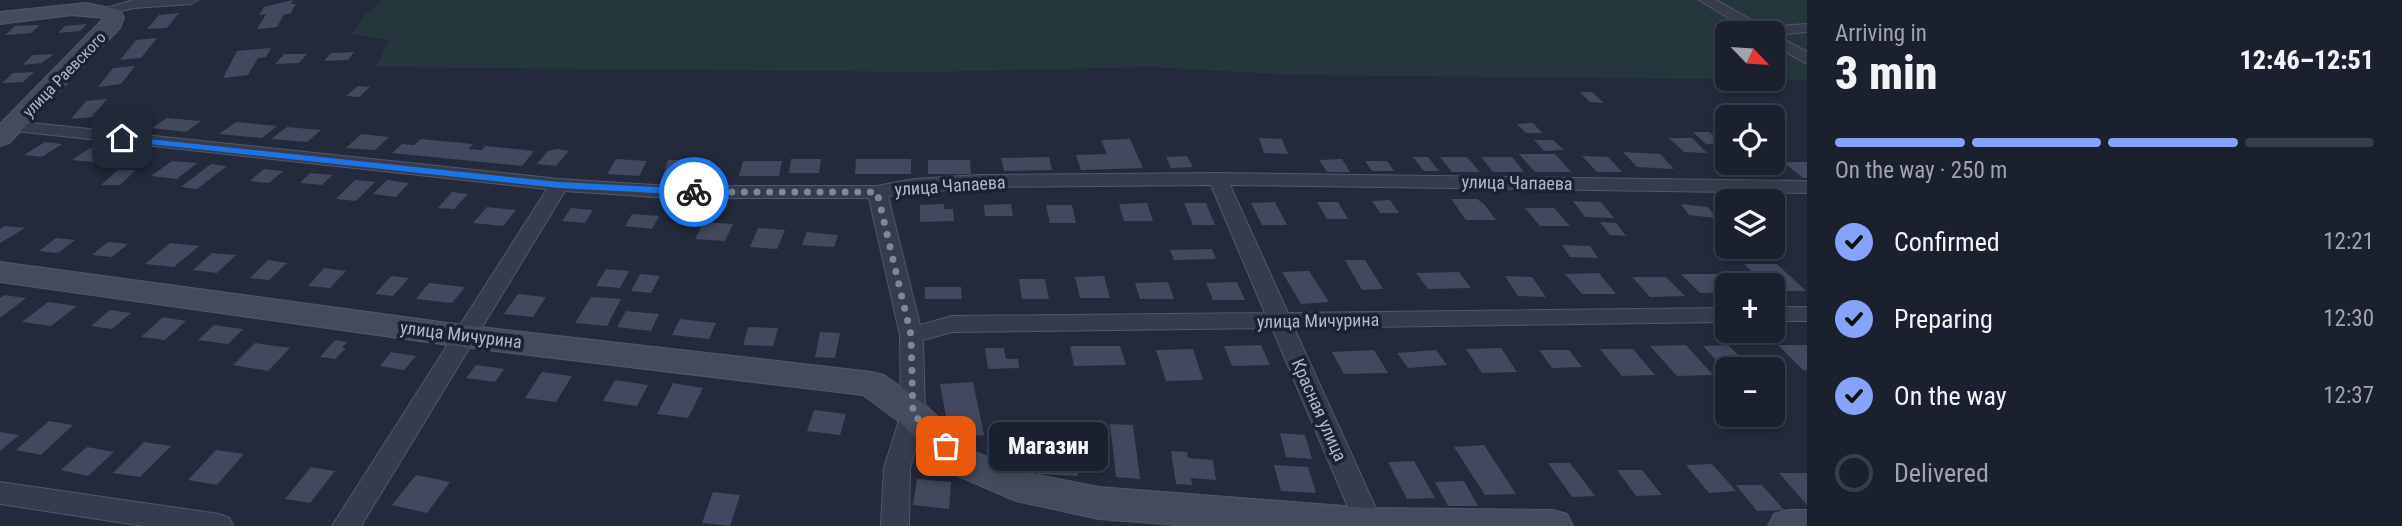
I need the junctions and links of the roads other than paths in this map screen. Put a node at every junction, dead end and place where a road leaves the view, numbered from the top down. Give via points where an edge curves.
1 (138, 0) edge
2 (191, 0) edge
3 (1706, 0) edge
4 (104, 11) junction
5 (0, 18) edge
6 (1741, 21) edge
7 (1807, 28) edge
8 (1785, 32) edge
9 (1785, 46) edge
10 (1807, 59) edge
11 (6, 132) edge
12 (1218, 179) junction
13 (559, 185) junction
14 (1807, 187) edge
15 (877, 192) junction
16 (0, 272) edge
17 (1785, 314) edge
18 (1807, 314) edge
19 (1715, 315) edge
20 (1280, 322) junction
21 (911, 335) junction
22 (463, 336) junction
23 (913, 414) junction
24 (0, 493) edge
25 (1370, 525) edge
26 (219, 526) edge
27 (346, 526) edge
28 (895, 526) edge
29 (1553, 526) edge
30 (1788, 526) edge
31 (1807, 526) edge

1 - 4 street
2 - 4 street
3 - 6 street
4 - 5 street
4 - 11 street, улица Раевского via 113,14 109,28
7 - 8 street
9 - 10 street
11 - 13 street, улица Чапаева
12 - 14 street, улица Чапаева
12 - 15 street, улица Чапаева via 978,181
12 - 20 street, Красная улица
13 - 15 street, улица Чапаева via 670,192
13 - 22 street
15 - 21 street
16 - 22 street, улица Мичурина
17 - 18 street
19 - 20 street, улица Мичурина
20 - 21 street, улица Мичурина via 952,324
20 - 25 street, Красная улица
21 - 23 street
22 - 23 street, улица Мичурина via 872,384
22 - 27 street
23 - 25 street, улица Мичурина via 962,462 1016,486 1099,503
23 - 28 street via 897,468
24 - 26 street
25 - 29 street, улица Мичурина
30 - 31 street

